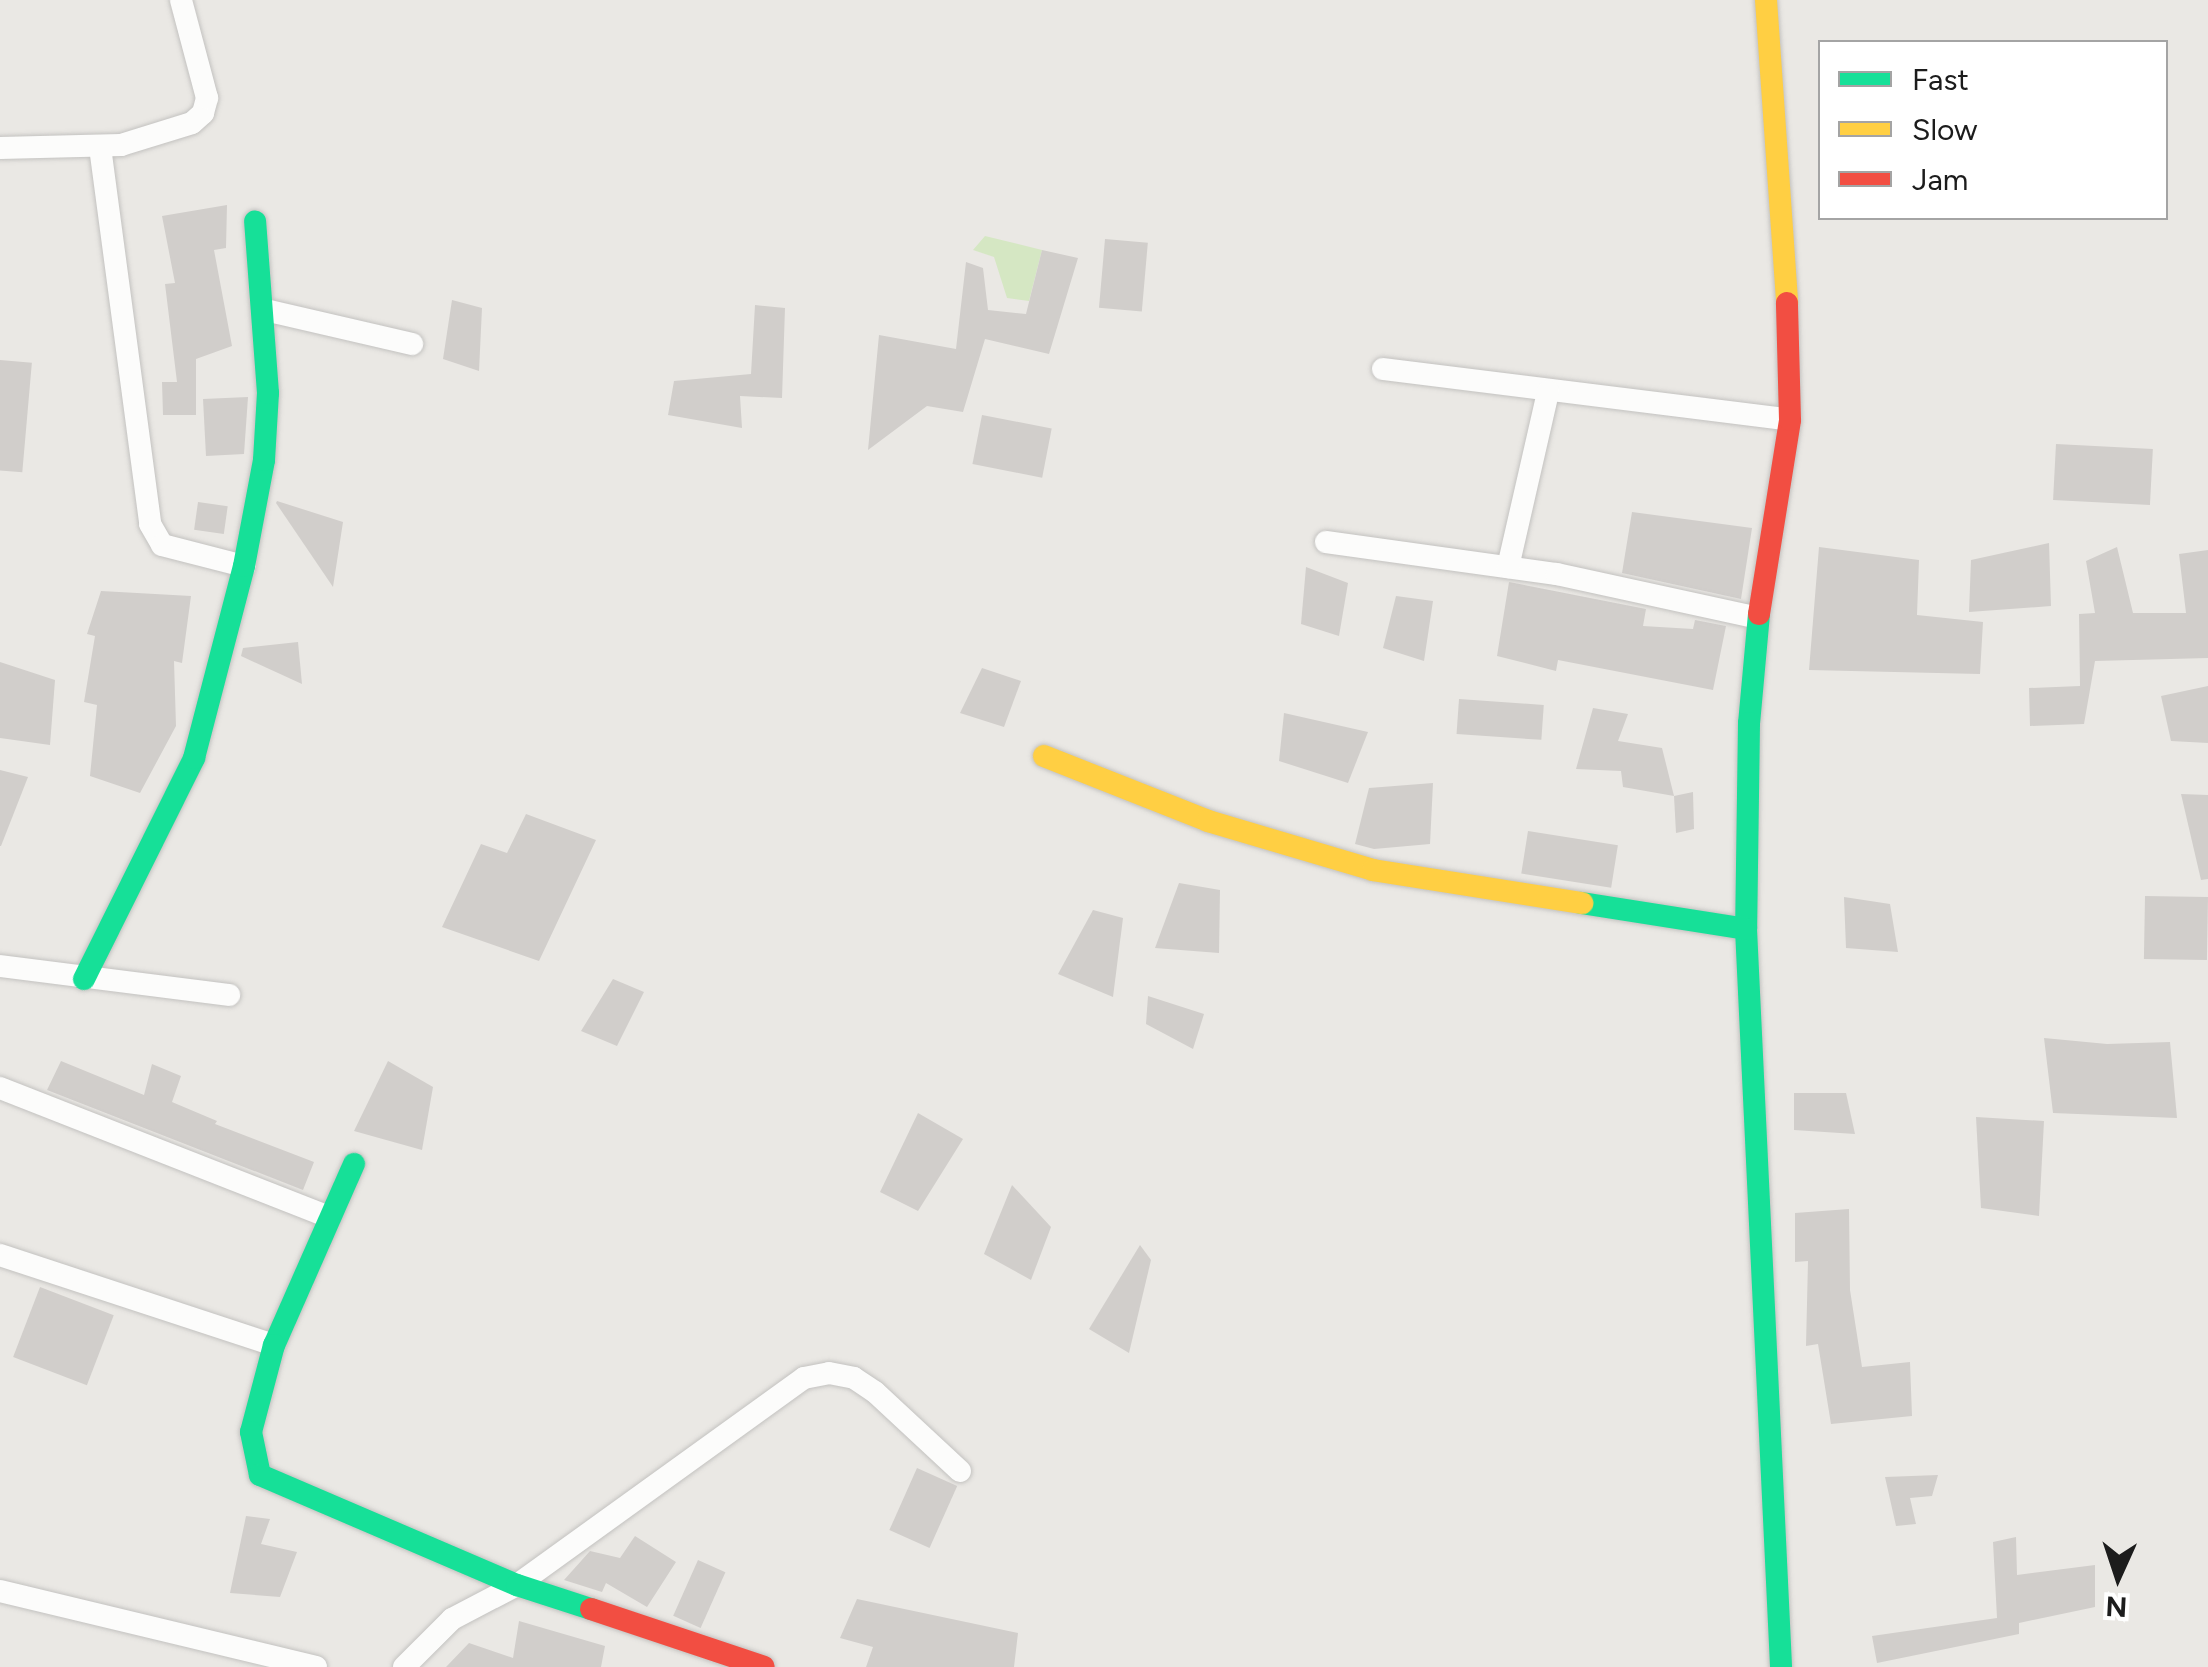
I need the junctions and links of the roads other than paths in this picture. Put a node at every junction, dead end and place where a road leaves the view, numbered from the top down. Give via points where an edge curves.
1 (181, 0) edge
2 (1766, 0) edge
3 (100, 147) junction
4 (0, 148) edge
5 (255, 221) dead end
6 (264, 310) junction
7 (412, 344) dead end
8 (1383, 369) dead end
9 (1548, 392) junction
10 (1790, 420) junction
11 (1326, 542) dead end
12 (244, 566) junction
13 (1508, 567) junction
14 (1758, 618) junction
15 (1044, 756) dead end
16 (1746, 929) junction
17 (0, 966) edge
18 (84, 979) junction
19 (229, 994) dead end
20 (0, 1088) edge
21 (354, 1164) dead end
22 (330, 1217) junction
23 (0, 1256) edge
24 (274, 1345) junction
25 (960, 1471) dead end
26 (517, 1584) junction
27 (0, 1590) edge
28 (316, 1667) edge
29 (404, 1667) edge
30 (764, 1667) edge
31 (1782, 1667) edge

1 - 3 street via 207,98 203,113 192,123
2 - 10 street via 1785,230
3 - 4 street
3 - 12 street via 150,524 162,545
5 - 6 street
6 - 7 street
6 - 12 street via 264,460
8 - 9 street
9 - 10 street
9 - 13 street
10 - 14 street
11 - 13 street
12 - 18 street via 194,758
13 - 14 street
14 - 16 street
15 - 16 street via 1208,821 1372,870
16 - 31 street
17 - 18 street
18 - 19 street
20 - 22 street
21 - 22 street
22 - 24 street
23 - 24 street
24 - 26 street via 251,1432 260,1475
25 - 26 street via 854,1378 804,1378
26 - 29 street via 452,1619
26 - 30 street
27 - 28 street

